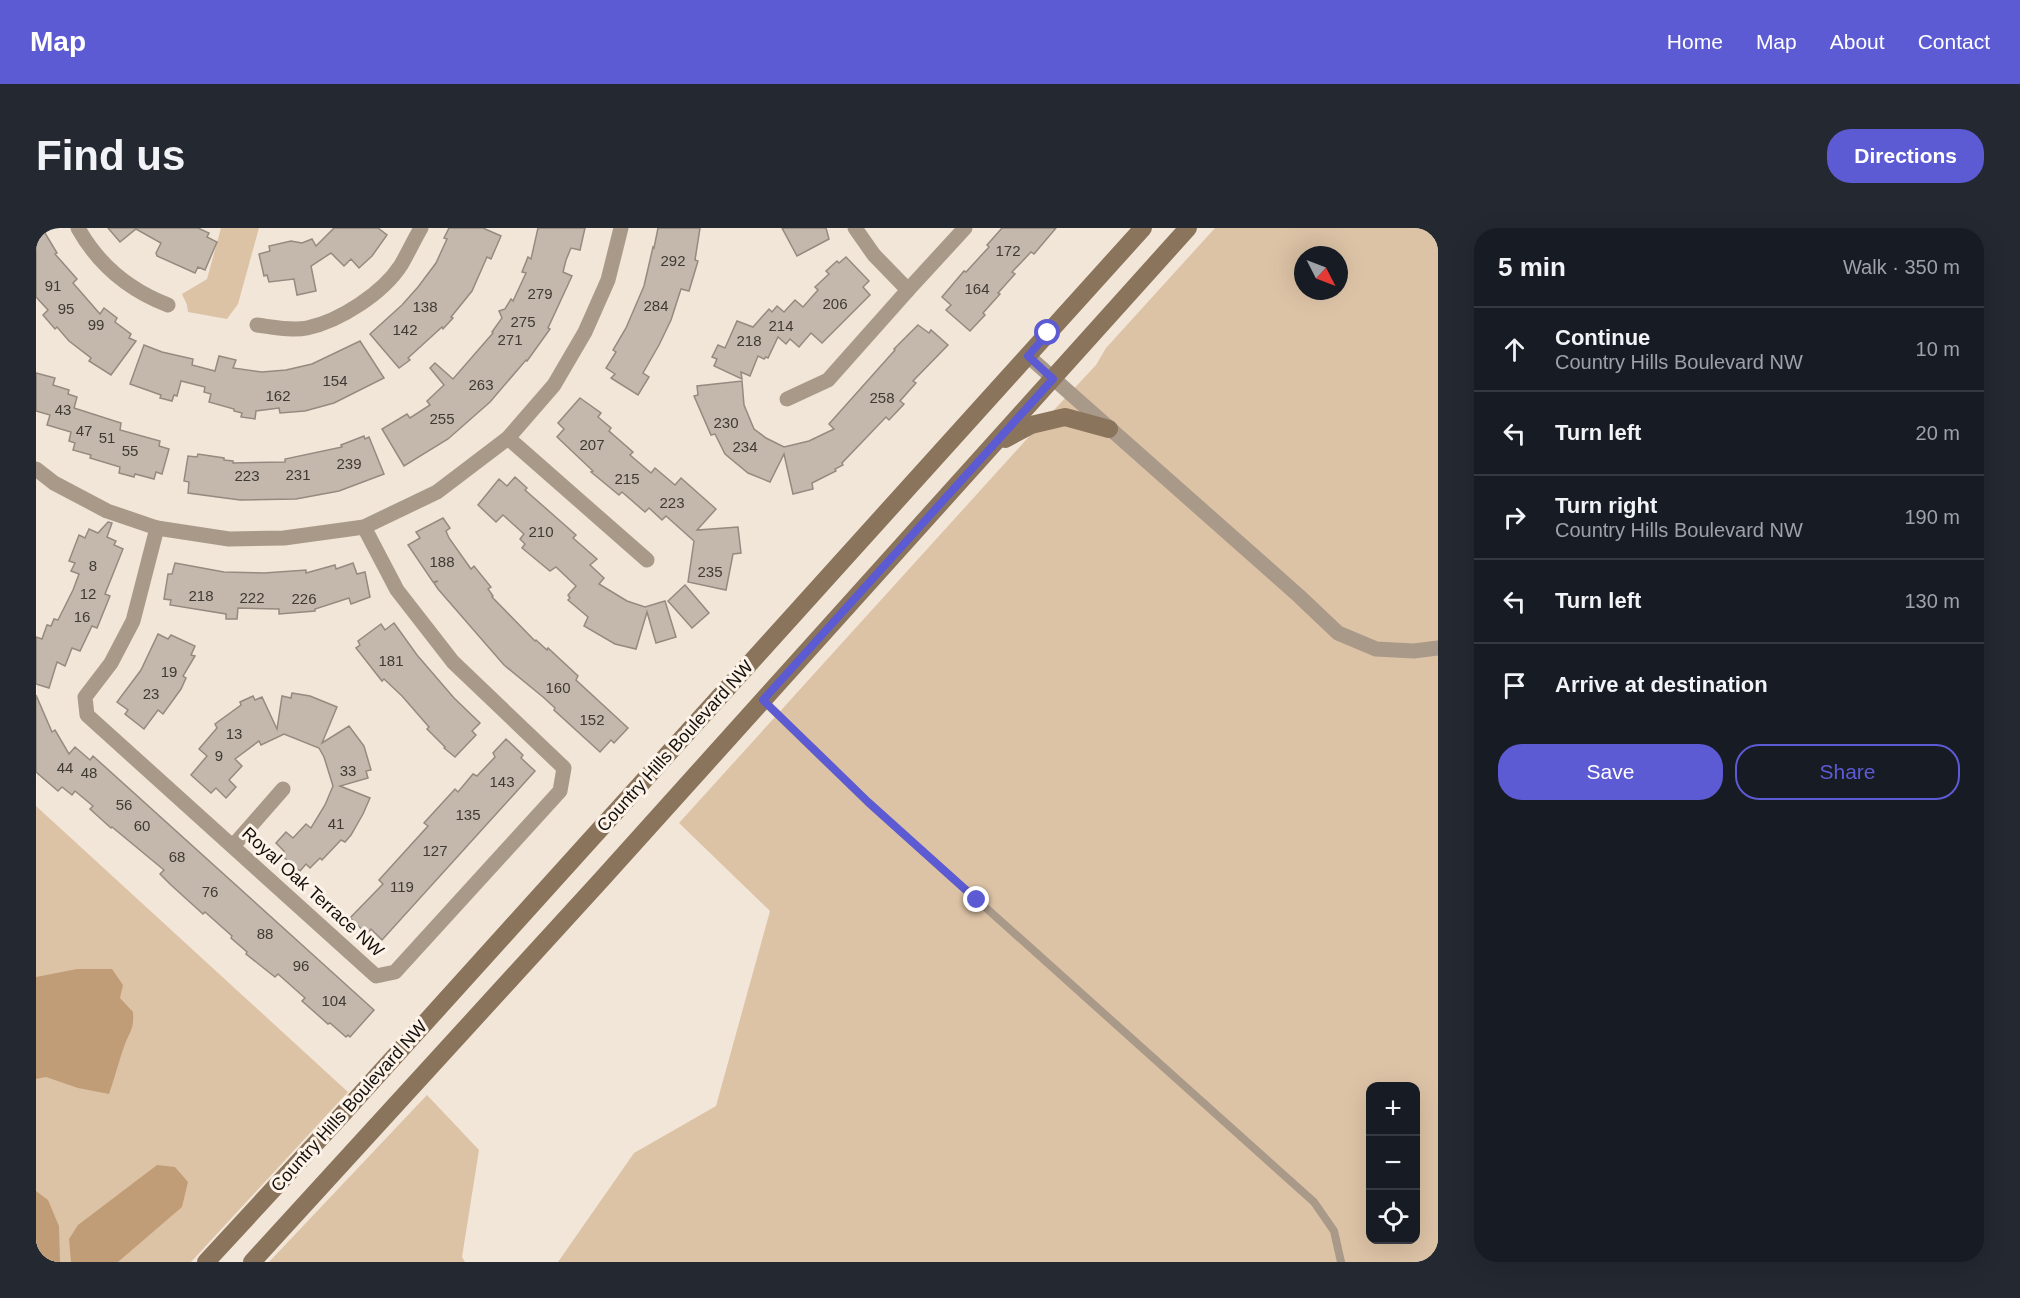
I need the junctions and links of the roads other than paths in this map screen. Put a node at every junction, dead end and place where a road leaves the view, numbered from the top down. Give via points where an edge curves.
1 (78, 228) edge
2 (421, 228) edge
3 (621, 228) edge
4 (855, 228) edge
5 (965, 228) edge
6 (1143, 228) edge
7 (1188, 228) edge
8 (908, 290) junction
9 (168, 305) dead end
10 (257, 325) dead end
11 (1028, 356) junction
12 (1053, 379) junction
13 (787, 399) dead end
14 (1109, 429) junction
15 (508, 438) junction
16 (992, 446) junction
17 (36, 469) edge
18 (364, 527) junction
19 (157, 528) junction
20 (647, 560) dead end
21 (1438, 648) edge
22 (763, 700) junction
23 (283, 789) dead end
24 (233, 846) junction
25 (206, 1262) edge
26 (252, 1262) edge
27 (1341, 1262) edge

1 - 9 street via 102,262 129,286
2 - 10 street via 400,267 366,302 335,319 306,328
3 - 15 street via 608,280 585,332 554,385
4 - 8 street via 874,255
5 - 8 street
6 - 11 main road, Country Hills Boulevard NW
7 - 12 main road, Country Hills Boulevard NW
8 - 13 street via 828,380
11 - 12 street
11 - 25 main road, Country Hills Boulevard NW
12 - 14 street
12 - 16 main road, Country Hills Boulevard NW
14 - 16 main road via 1065,417 1030,425
14 - 21 street via 1338,633 1376,649
15 - 18 street via 437,492
15 - 20 street
16 - 22 main road, Country Hills Boulevard NW
17 - 19 street via 107,511
18 - 19 street via 284,538 229,539
18 - 24 street, Royal Oak Terrace NW via 397,590 453,662 564,768 560,791 395,972 376,976
19 - 24 street, Royal Oak Terrace NW via 133,621 111,663 85,697 87,714
22 - 26 main road, Country Hills Boulevard NW
22 - 27 lane via 868,802 1314,1202 1334,1231
23 - 24 street

